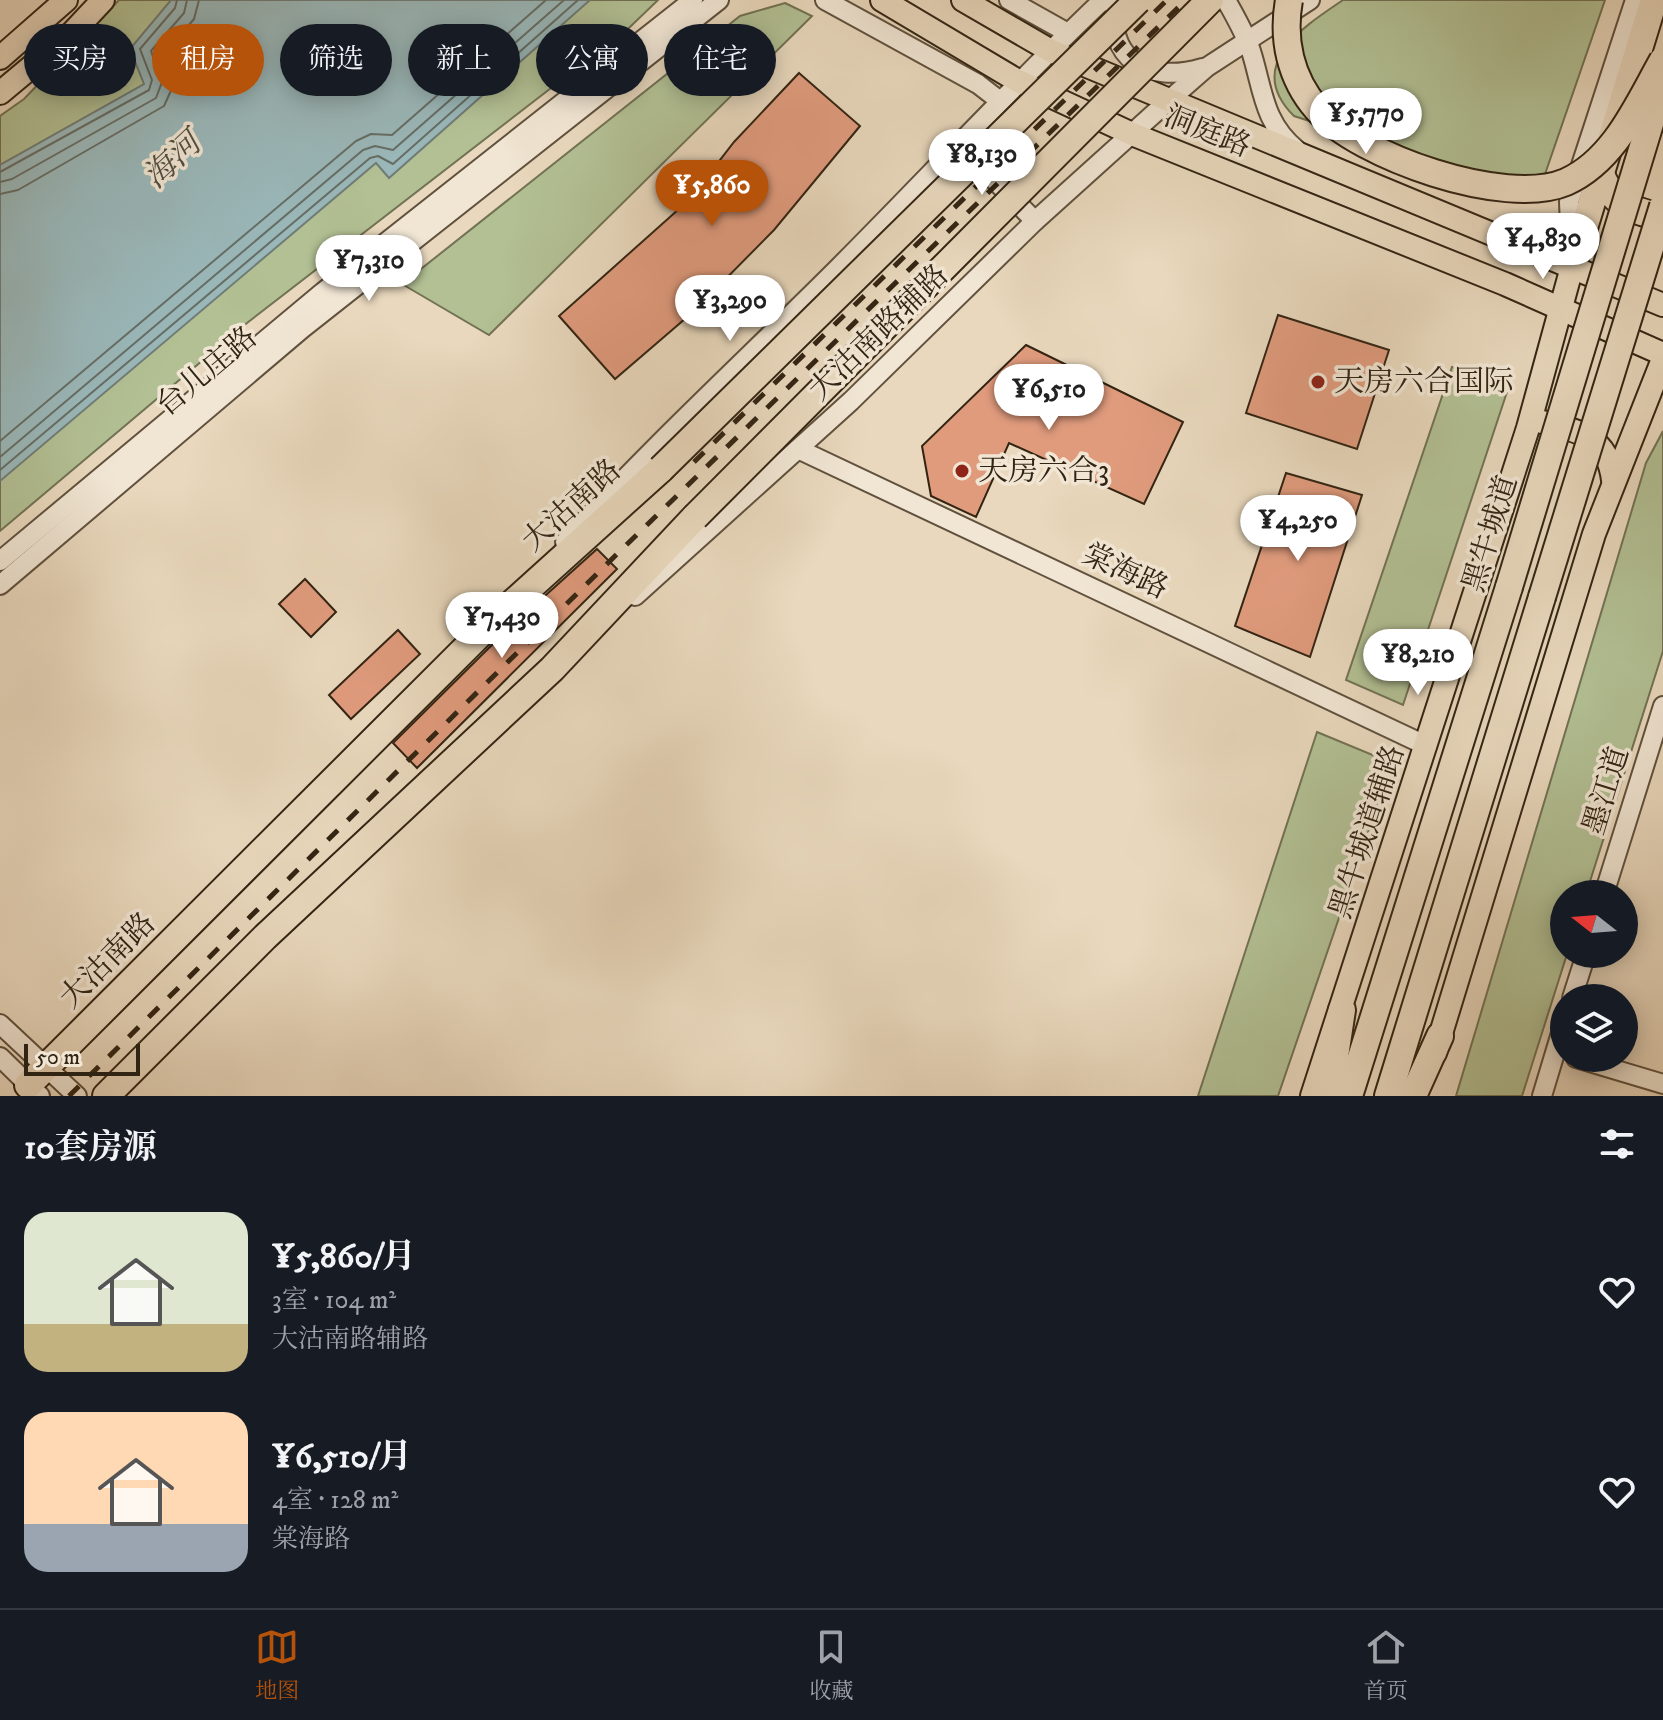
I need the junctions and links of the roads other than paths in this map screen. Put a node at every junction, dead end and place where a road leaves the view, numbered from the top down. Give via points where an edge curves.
1 (66, 0) edge
2 (103, 0) edge
3 (693, 0) edge
4 (825, 0) edge
5 (882, 0) edge
6 (963, 0) edge
7 (1009, 0) edge
8 (1103, 0) edge
9 (1116, 0) edge
10 (1138, 0) edge
11 (1210, 0) edge
12 (1226, 0) edge
13 (1289, 0) edge
14 (1310, 0) edge
15 (1635, 0) edge
16 (1654, 0) edge
17 (720, 2) edge
18 (1068, 33) junction
19 (1247, 39) junction
20 (1051, 51) junction
21 (0, 58) edge
22 (1663, 60) edge
23 (1207, 67) junction
24 (1018, 81) junction
25 (1663, 81) edge
26 (0, 93) edge
27 (1000, 101) junction
28 (1168, 101) junction
29 (1132, 134) junction
30 (959, 144) junction
31 (1302, 154) junction
32 (1600, 172) junction
33 (1663, 206) edge
34 (1663, 218) edge
35 (1035, 221) junction
36 (1663, 262) edge
37 (1572, 267) junction
38 (1663, 305) edge
39 (1559, 309) junction
40 (1618, 356) junction
41 (1663, 357) edge
42 (1528, 428) junction
43 (798, 449) junction
44 (1613, 481) junction
45 (0, 561) edge
46 (0, 585) edge
47 (496, 618) junction
48 (552, 669) junction
49 (1663, 706) edge
50 (1427, 746) junction
51 (1608, 880) edge
52 (1342, 1010) junction
53 (0, 1024) edge
54 (1440, 1036) junction
55 (0, 1057) edge
56 (1552, 1072) edge
57 (1623, 1072) edge
58 (1663, 1084) edge
59 (33, 1086) edge
60 (77, 1096) edge
61 (106, 1096) edge
62 (1312, 1096) edge
63 (1329, 1096) edge
64 (1349, 1096) edge
65 (1388, 1096) edge
66 (1413, 1096) edge
67 (1424, 1096) edge
68 (1542, 1096) edge

1 - 21 main road
2 - 26 main road
3 - 45 street, 台儿庄路 via 323,292
4 - 27 street
5 - 24 main road, 洞庭路
6 - 20 main road, 洞庭路
7 - 18 street
8 - 18 street
9 - 23 street via 1115,35 1132,61 1172,75
10 - 47 highway, 大沽南路, bridge via 661,469
11 - 48 highway, bridge via 695,517
12 - 19 street
13 - 22 highway, bridge via 1288,54 1305,93 1331,122 1397,157 1494,189 1544,188 1591,167 1615,141
14 - 19 street, 大沽南路辅路
15 - 37 street via 1569,202
16 - 32 highway
17 - 46 street, 台儿庄路 via 303,328
18 - 20 street
19 - 23 street, 大沽南路辅路
19 - 31 street via 1267,114
20 - 24 street
20 - 28 main road, 洞庭路
23 - 28 street, 大沽南路辅路
24 - 27 street
24 - 29 main road, 洞庭路
25 - 64 highway, 黑牛城道, bridge
27 - 30 street
28 - 29 street, 大沽南路辅路
28 - 31 main road, 洞庭路
29 - 35 street, 大沽南路辅路
29 - 39 main road, 洞庭路
30 - 35 street
30 - 47 street via 647,451
31 - 37 main road, 洞庭路
32 - 34 highway via 1617,200
32 - 37 highway
33 - 40 highway, bridge
35 - 43 street, 大沽南路辅路
36 - 40 highway, bridge
37 - 38 main road, 洞庭路
37 - 39 main road, 黑牛城道辅路
39 - 41 main road, 洞庭路
39 - 42 main road, 黑牛城道辅路
40 - 65 highway, bridge
41 - 44 main road
42 - 44 main road via 1543,421 1603,446
42 - 50 main road, 黑牛城道辅路
43 - 48 street, 大沽南路辅路
43 - 50 street, 棠海路
44 - 54 main road
47 - 59 highway, 大沽南路
48 - 61 highway via 265,937
49 - 51 street, 墨江道
50 - 52 main road, 黑牛城道辅路
52 - 62 main road, 黑牛城道辅路
52 - 63 highway
53 - 59 street
54 - 66 highway
54 - 67 main road
55 - 59 street
56 - 68 street
57 - 58 street
59 - 60 street

